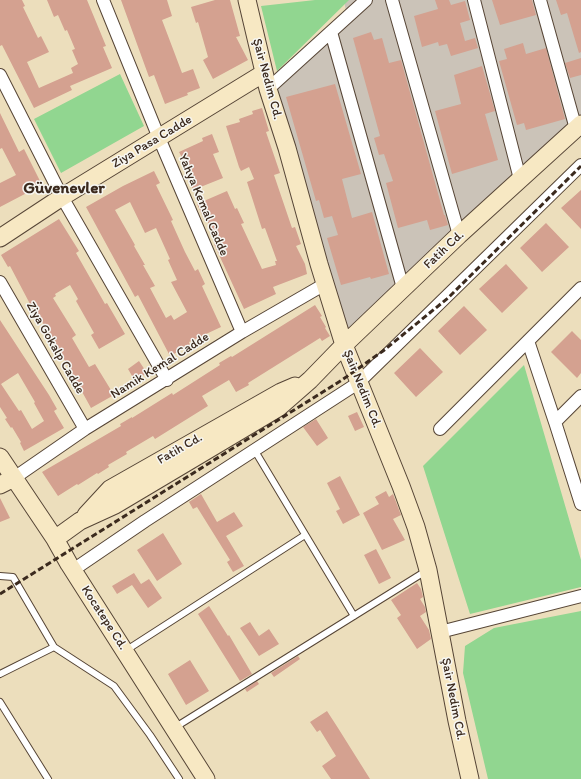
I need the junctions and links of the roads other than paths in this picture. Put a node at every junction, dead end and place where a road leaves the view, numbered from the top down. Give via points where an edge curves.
1 (103, 0) edge
2 (247, 0) edge
3 (366, 0) edge
4 (392, 0) edge
5 (474, 0) edge
6 (540, 0) edge
7 (330, 32) junction
8 (0, 75) edge
9 (266, 81) junction
10 (578, 126) edge
11 (159, 138) junction
12 (581, 165) edge
13 (520, 179) junction
14 (62, 197) junction
15 (459, 235) junction
16 (0, 238) edge
17 (0, 282) edge
18 (325, 284) junction
19 (403, 288) junction
20 (581, 288) edge
21 (242, 332) junction
22 (528, 341) junction
23 (344, 345) junction
24 (167, 380) junction
25 (358, 383) junction
26 (581, 396) edge
27 (555, 422) junction
28 (85, 429) junction
29 (440, 429) dead end
30 (254, 451) junction
31 (0, 457) edge
32 (7, 482) edge
33 (579, 490) edge
34 (581, 504) edge
35 (305, 535) junction
36 (55, 539) junction
37 (73, 570) junction
38 (428, 570) junction
39 (0, 576) edge
40 (581, 596) edge
41 (354, 616) junction
42 (440, 632) junction
43 (54, 647) junction
44 (125, 651) junction
45 (0, 674) edge
46 (0, 702) edge
47 (174, 728) junction
48 (48, 779) edge
49 (179, 779) edge
50 (206, 779) edge
51 (470, 779) edge

1 - 11 street, Yahya Kemal Cadde
2 - 9 street, Şair Nedim Cd.
3 - 7 street
4 - 15 street
5 - 13 street
6 - 10 street
7 - 9 street
7 - 19 street
8 - 14 street
9 - 11 street, Ziya Pasa Cadde
9 - 18 street, Şair Nedim Cd.
10 - 13 street, Fatih Cd.
11 - 14 street, Ziya Pasa Cadde
11 - 21 street, Yahya Kemal Cadde
12 - 25 street
13 - 15 street, Fatih Cd.
14 - 16 street, Ziya Pasa Cadde
14 - 24 street
15 - 19 street, Fatih Cd.
17 - 28 street, Ziya Gokalp Cadde
18 - 21 street, Namik Kemal Cadde
18 - 23 street, Şair Nedim Cd.
19 - 23 street, Fatih Cd.
20 - 22 street
21 - 24 street, Namik Kemal Cadde
22 - 27 street
22 - 29 street
23 - 25 street, Şair Nedim Cd.
23 - 36 street, Fatih Cd. via 310,380 281,392 110,489 80,521
24 - 28 street, Namik Kemal Cadde
25 - 30 street
25 - 38 street, Şair Nedim Cd. via 401,486
26 - 27 street
27 - 33 street
28 - 32 street, Namik Kemal Cadde
30 - 35 lane
30 - 37 street
31 - 32 street, Kocatepe Cd.
32 - 36 street, Kocatepe Cd.
33 - 34 street
35 - 41 lane
35 - 44 lane
36 - 37 street, Kocatepe Cd.
37 - 44 street, Kocatepe Cd.
38 - 41 lane
38 - 42 street, Şair Nedim Cd.
39 - 43 lane via 13,577
40 - 42 street
41 - 47 lane
42 - 51 street, Şair Nedim Cd.
43 - 45 lane
43 - 49 lane via 114,686
44 - 47 street, Kocatepe Cd.
46 - 48 lane
47 - 50 street, Kocatepe Cd.

